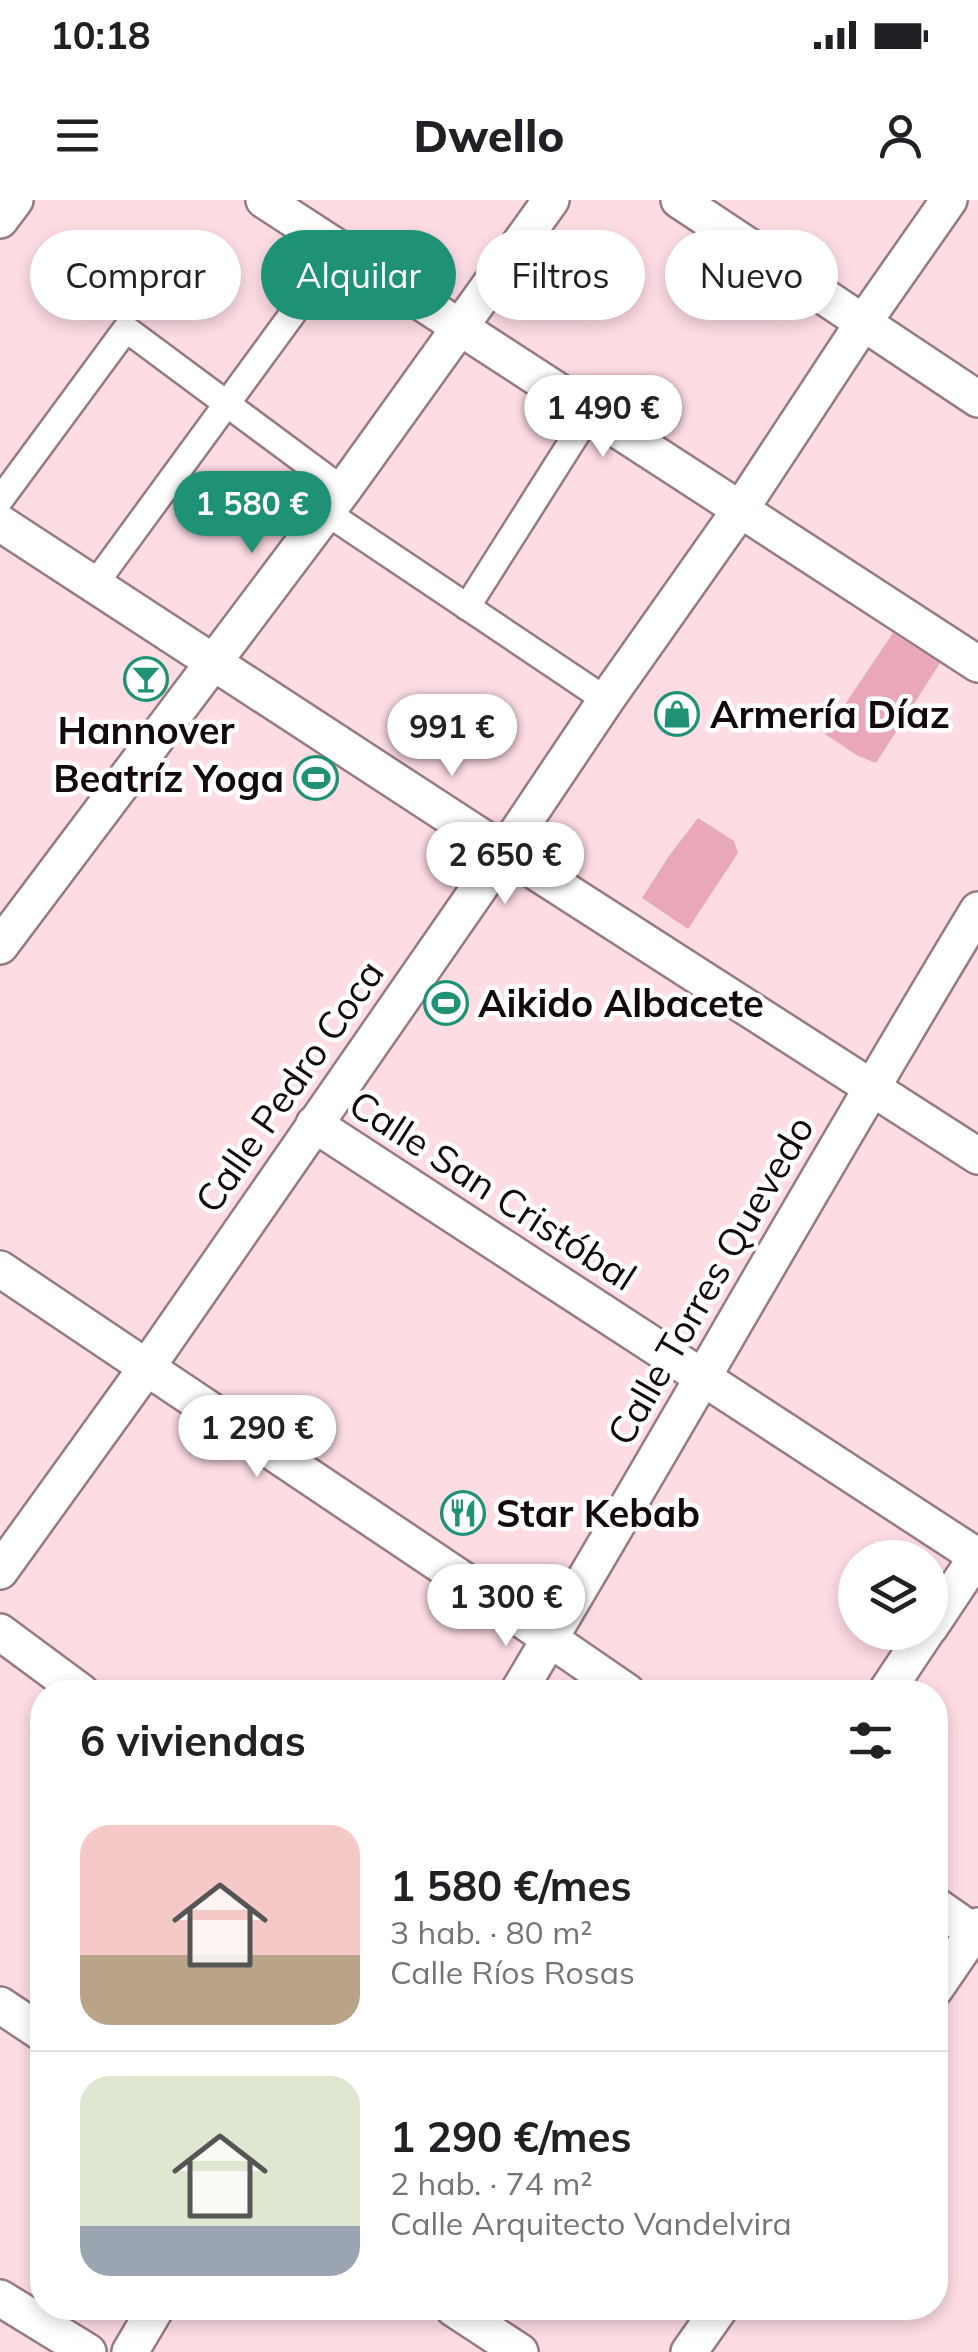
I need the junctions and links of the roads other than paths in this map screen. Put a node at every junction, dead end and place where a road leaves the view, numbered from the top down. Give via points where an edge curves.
1 (15, 200) edge
2 (264, 200) edge
3 (551, 200) edge
4 (679, 200) edge
5 (949, 200) edge
6 (0, 220) edge
7 (311, 230) edge
8 (288, 320) edge
9 (448, 320) edge
10 (864, 323) junction
11 (459, 327) junction
12 (978, 399) edge
13 (227, 403) junction
14 (590, 412) junction
15 (0, 500) edge
16 (334, 501) junction
17 (740, 510) junction
18 (0, 523) edge
19 (95, 584) junction
20 (467, 607) junction
21 (213, 662) junction
22 (978, 664) edge
23 (606, 700) junction
24 (504, 852) junction
25 (978, 910) edge
26 (0, 946) edge
27 (870, 1088) junction
28 (314, 1124) junction
29 (978, 1156) edge
30 (0, 1269) edge
31 (147, 1367) junction
32 (704, 1379) junction
33 (978, 1556) edge
34 (0, 1571) edge
35 (948, 1600) edge
36 (0, 1632) edge
37 (550, 1638) junction
38 (914, 1650) edge
39 (65, 1680) edge
40 (525, 1680) edge
41 (610, 1680) edge
42 (894, 1680) edge
43 (948, 1913) edge
44 (977, 1931) edge
45 (948, 1971) edge
46 (0, 2005) edge
47 (30, 2025) edge
48 (0, 2298) edge
49 (30, 2316) edge
50 (36, 2320) edge
51 (149, 2320) edge
52 (712, 2320) edge
53 (470, 2323) edge
54 (88, 2352) edge
55 (130, 2352) edge
56 (520, 2352) edge
57 (690, 2352) edge

1 - 6 street
2 - 7 street
3 - 11 street
4 - 10 street
5 - 10 street, Calle Pedro Coca
8 - 13 street
9 - 11 street
10 - 12 street
10 - 17 street, Calle Pedro Coca
11 - 14 street
11 - 16 street
13 - 15 street via 126,329
13 - 16 street
13 - 19 street
14 - 17 street
14 - 20 street
16 - 20 street
16 - 21 street
17 - 22 street
17 - 23 street, Calle Pedro Coca
18 - 19 street
19 - 21 street
20 - 23 street
21 - 24 street
21 - 26 street
23 - 24 street, Calle Pedro Coca
24 - 27 street
24 - 28 street, Calle Pedro Coca
25 - 27 street, Calle Torres Quevedo
27 - 29 street
27 - 32 street, Calle Torres Quevedo
28 - 31 street, Calle Pedro Coca
28 - 32 street, Calle San Cristóbal
30 - 31 street
31 - 34 street, Calle Pedro Coca
31 - 37 street
32 - 33 street, Calle San Cristóbal
32 - 37 street, Calle Torres Quevedo
33 - 35 street
36 - 39 street
37 - 40 street, Calle Torres Quevedo
37 - 41 street
38 - 42 street
43 - 44 street
44 - 45 street
46 - 47 street
48 - 49 street
50 - 54 street
51 - 55 street
52 - 57 street
53 - 56 street

